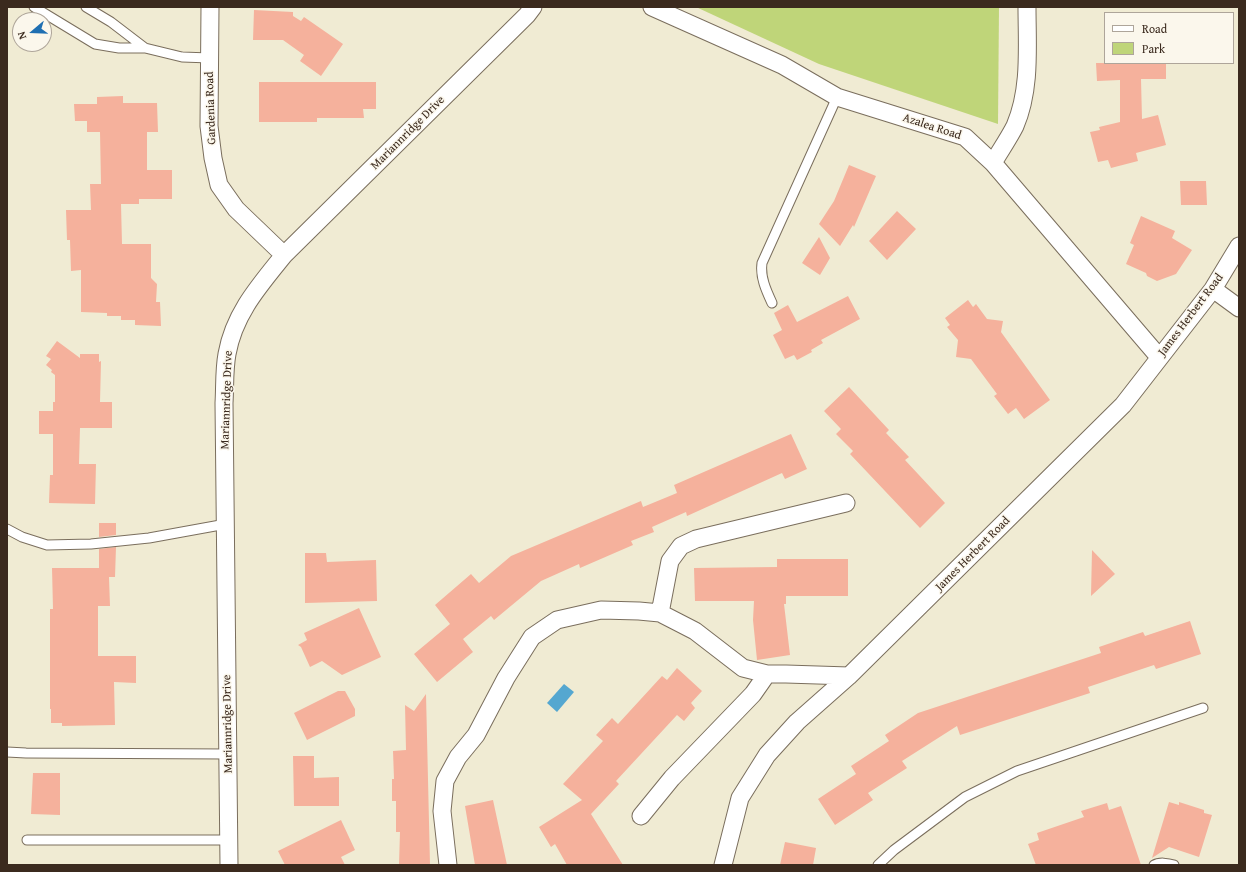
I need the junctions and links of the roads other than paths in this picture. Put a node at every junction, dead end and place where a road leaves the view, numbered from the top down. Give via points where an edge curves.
1 (34, 7) edge
2 (86, 7) edge
3 (210, 7) edge
4 (533, 7) edge
5 (652, 7) edge
6 (1027, 7) edge
7 (145, 48) junction
8 (210, 58) junction
9 (837, 97) junction
10 (993, 163) junction
11 (1239, 246) edge
12 (284, 256) junction
13 (1213, 289) junction
14 (772, 303) dead end
15 (1239, 308) edge
16 (1160, 357) junction
17 (846, 503) dead end
18 (226, 524) junction
19 (7, 529) edge
20 (660, 613) junction
21 (767, 674) junction
22 (850, 676) junction
23 (1202, 708) dead end
24 (7, 752) edge
25 (228, 754) junction
26 (642, 816) dead end
27 (27, 840) dead end
28 (229, 840) junction
29 (229, 865) edge
30 (448, 865) edge
31 (723, 865) edge
32 (878, 865) edge
33 (1154, 865) edge
34 (1174, 865) edge

1 - 7 lane via 95,44 119,48
2 - 7 lane
3 - 8 street, Gardenia Road
4 - 12 street, Mariannridge Drive via 522,21
5 - 9 street, Azalea Road via 782,66
6 - 10 street via 1028,69 1022,101 1015,125
7 - 8 lane via 182,57
8 - 12 street, Gardenia Road via 209,126 219,185 236,209
9 - 10 street, Azalea Road via 965,137
9 - 14 lane via 762,262 761,271
10 - 16 street, Azalea Road
11 - 13 street, James Herbert Road
12 - 18 street, Mariannridge Drive via 249,299 234,328 227,354 224,403
13 - 15 street
13 - 16 street, James Herbert Road
16 - 22 street, James Herbert Road via 1123,405
17 - 20 street via 696,539 681,546 670,561
18 - 19 lane via 149,538 92,544 47,545
18 - 25 street, Mariannridge Drive
20 - 21 street via 694,631 743,668
20 - 30 street via 601,610 557,620 532,637 506,678 476,735 458,757 445,781 442,811
21 - 22 street
21 - 26 street via 753,694 672,778
22 - 31 street, James Herbert Road via 797,722 767,755 740,798
23 - 32 lane via 1017,771 965,797
24 - 25 lane
25 - 28 street, Mariannridge Drive
27 - 28 lane
28 - 29 street, Mariannridge Drive
33 - 34 lane

